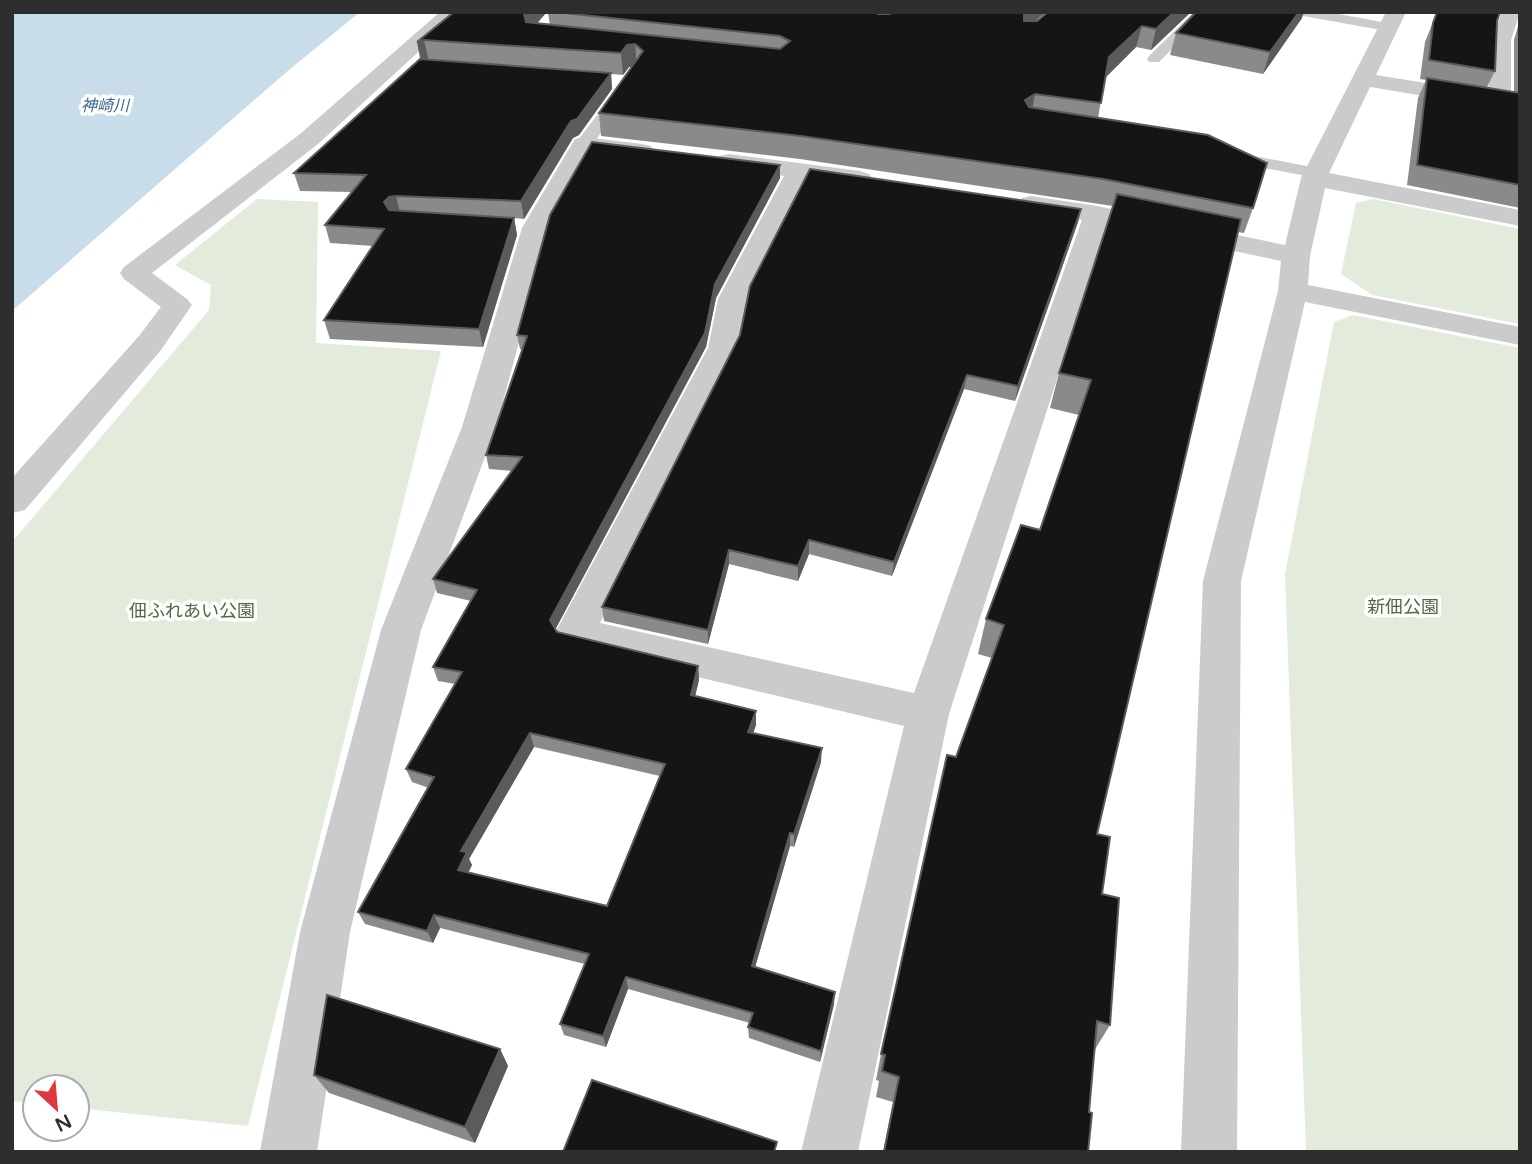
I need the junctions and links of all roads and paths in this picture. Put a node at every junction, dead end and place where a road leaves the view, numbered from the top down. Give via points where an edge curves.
1 (452, 12) edge
2 (1202, 12) edge
3 (1303, 12) edge
4 (1512, 12) edge
5 (1392, 20) edge
6 (1154, 59) edge
7 (1362, 79) junction
8 (615, 82) edge
9 (1509, 103) edge
10 (584, 144) junction
11 (1222, 155) edge
12 (800, 170) junction
13 (1316, 175) junction
14 (890, 183) edge
15 (1006, 200) edge
16 (1097, 214) junction
17 (1520, 218) edge
18 (1295, 274) junction
19 (1520, 336) edge
20 (12, 501) edge
21 (928, 714) junction
22 (288, 1152) edge
23 (829, 1152) edge
24 (1209, 1152) edge

1 - 20 street via 309,139 134,273 177,305 150,344
2 - 6 lane
3 - 5 lane
4 - 9 street via 1501,40
5 - 7 street
7 - 9 street
7 - 13 street
8 - 10 lane via 628,83
10 - 12 street
10 - 22 street via 529,228 479,427 401,631 325,932
11 - 13 lane
12 - 14 street
12 - 21 street via 733,299 723,348 575,633
13 - 17 street
13 - 18 street
15 - 16 street
16 - 18 street
16 - 21 street
18 - 19 street
18 - 24 street via 1222,581
21 - 23 street

